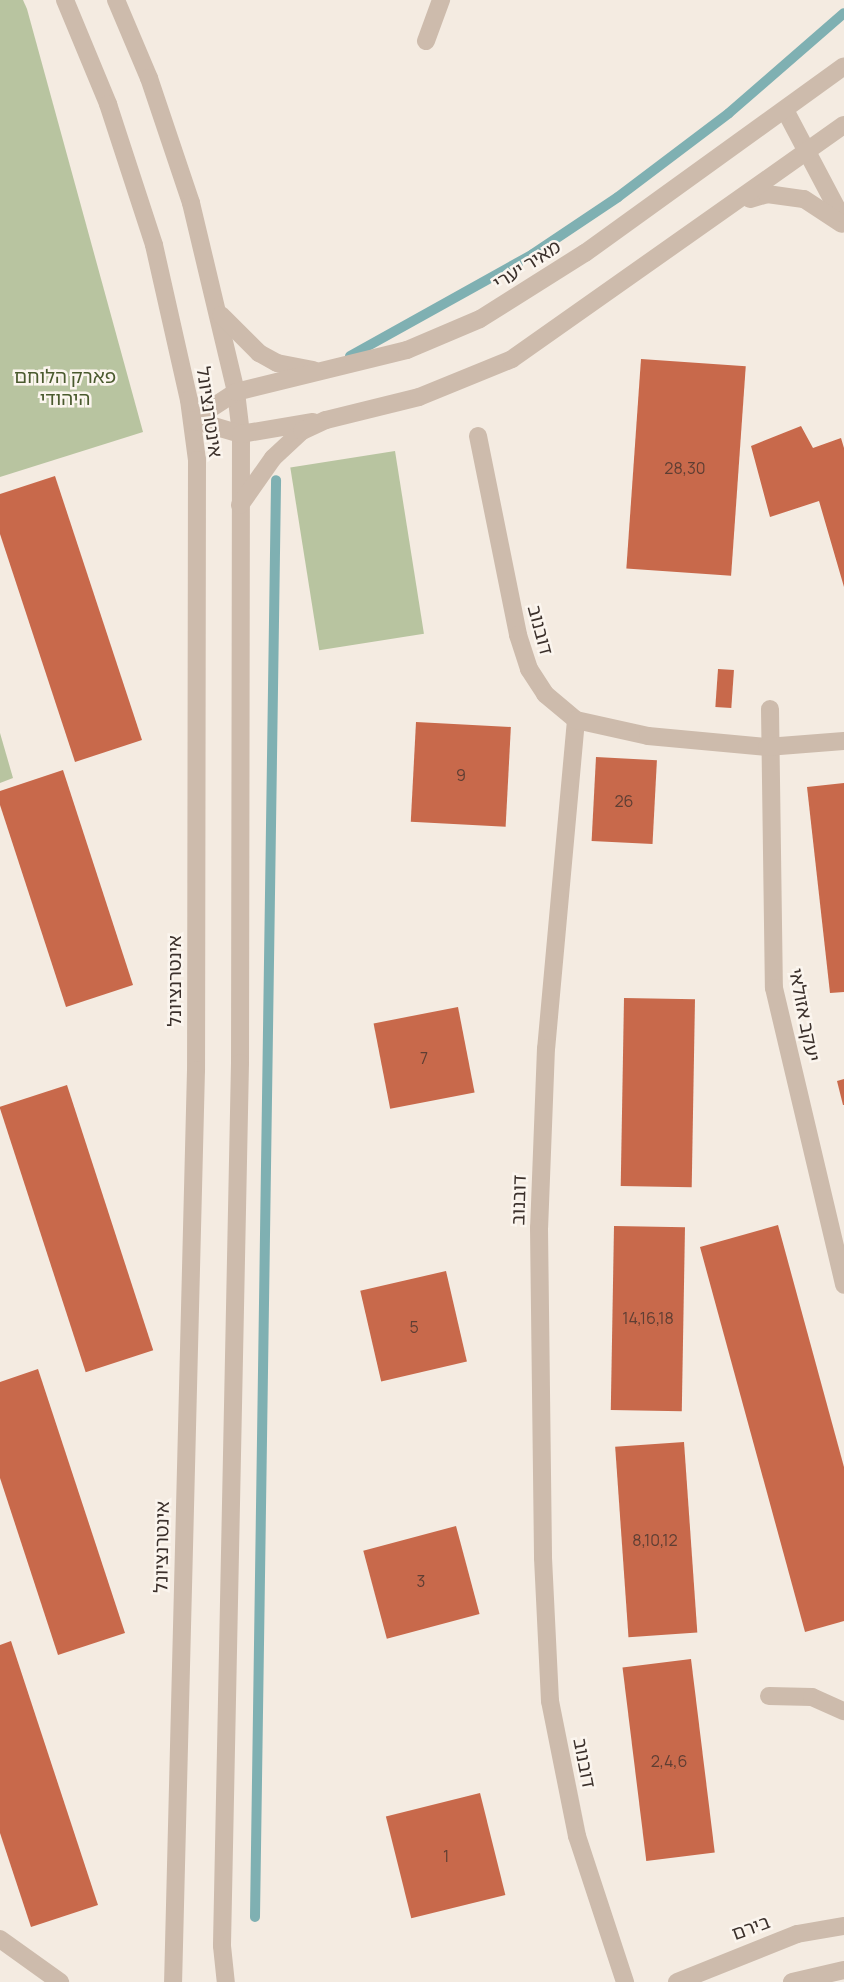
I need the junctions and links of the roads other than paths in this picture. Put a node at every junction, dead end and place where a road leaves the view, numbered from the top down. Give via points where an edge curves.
1 (65, 0) edge
2 (116, 0) edge
3 (441, 0) edge
4 (426, 41) dead end
5 (844, 66) edge
6 (785, 110) junction
7 (844, 125) edge
8 (809, 152) junction
9 (737, 204) junction
10 (844, 224) edge
11 (218, 310) junction
12 (331, 370) junction
13 (236, 392) junction
14 (193, 420) junction
15 (326, 420) junction
16 (241, 433) junction
17 (478, 436) dead end
18 (240, 505) junction
19 (770, 709) dead end
20 (576, 720) junction
21 (844, 741) edge
22 (767, 747) junction
23 (844, 1285) edge
24 (769, 1696) dead end
25 (844, 1711) edge
26 (844, 1926) edge
27 (0, 1938) edge
28 (844, 1970) edge
29 (60, 1982) edge
30 (173, 1982) edge
31 (226, 1982) edge
32 (625, 1982) edge
33 (677, 1982) edge
34 (792, 1982) edge

1 - 14 street, אינטרנציונל via 108,104 154,245
2 - 11 street, אינטרנציונל via 149,78 191,203
3 - 4 street
5 - 6 street, מאיר יערי
6 - 8 street
6 - 12 street, מאיר יערי via 585,253 480,319 407,351
7 - 8 street
8 - 9 street
8 - 10 street
9 - 10 street via 767,194 785,195 822,207
9 - 15 street via 512,359 419,397
11 - 12 street via 232,330 277,363
11 - 13 street, אינטרנציונל
12 - 13 street, מאיר יערי
13 - 14 street, מאיר יערי
13 - 16 street, אינטרנציונל
14 - 16 street
14 - 30 street, אינטרנציונל via 197,460 196,1070
15 - 16 street
15 - 18 street via 287,444
16 - 18 street, אינטרנציונל
17 - 20 street, דובנוב via 529,669 545,694
18 - 31 street, אינטרנציונל via 240,1063 222,1946
19 - 22 street, יעקב אזולאי
20 - 22 street via 648,736
20 - 32 street, דובנוב via 546,1048 539,1227 542,1558 550,1701 577,1836
21 - 22 street
22 - 23 street, יעקב אזולאי via 774,988
24 - 25 street via 813,1698
26 - 33 street, בירם via 797,1934
27 - 29 street
28 - 34 street

